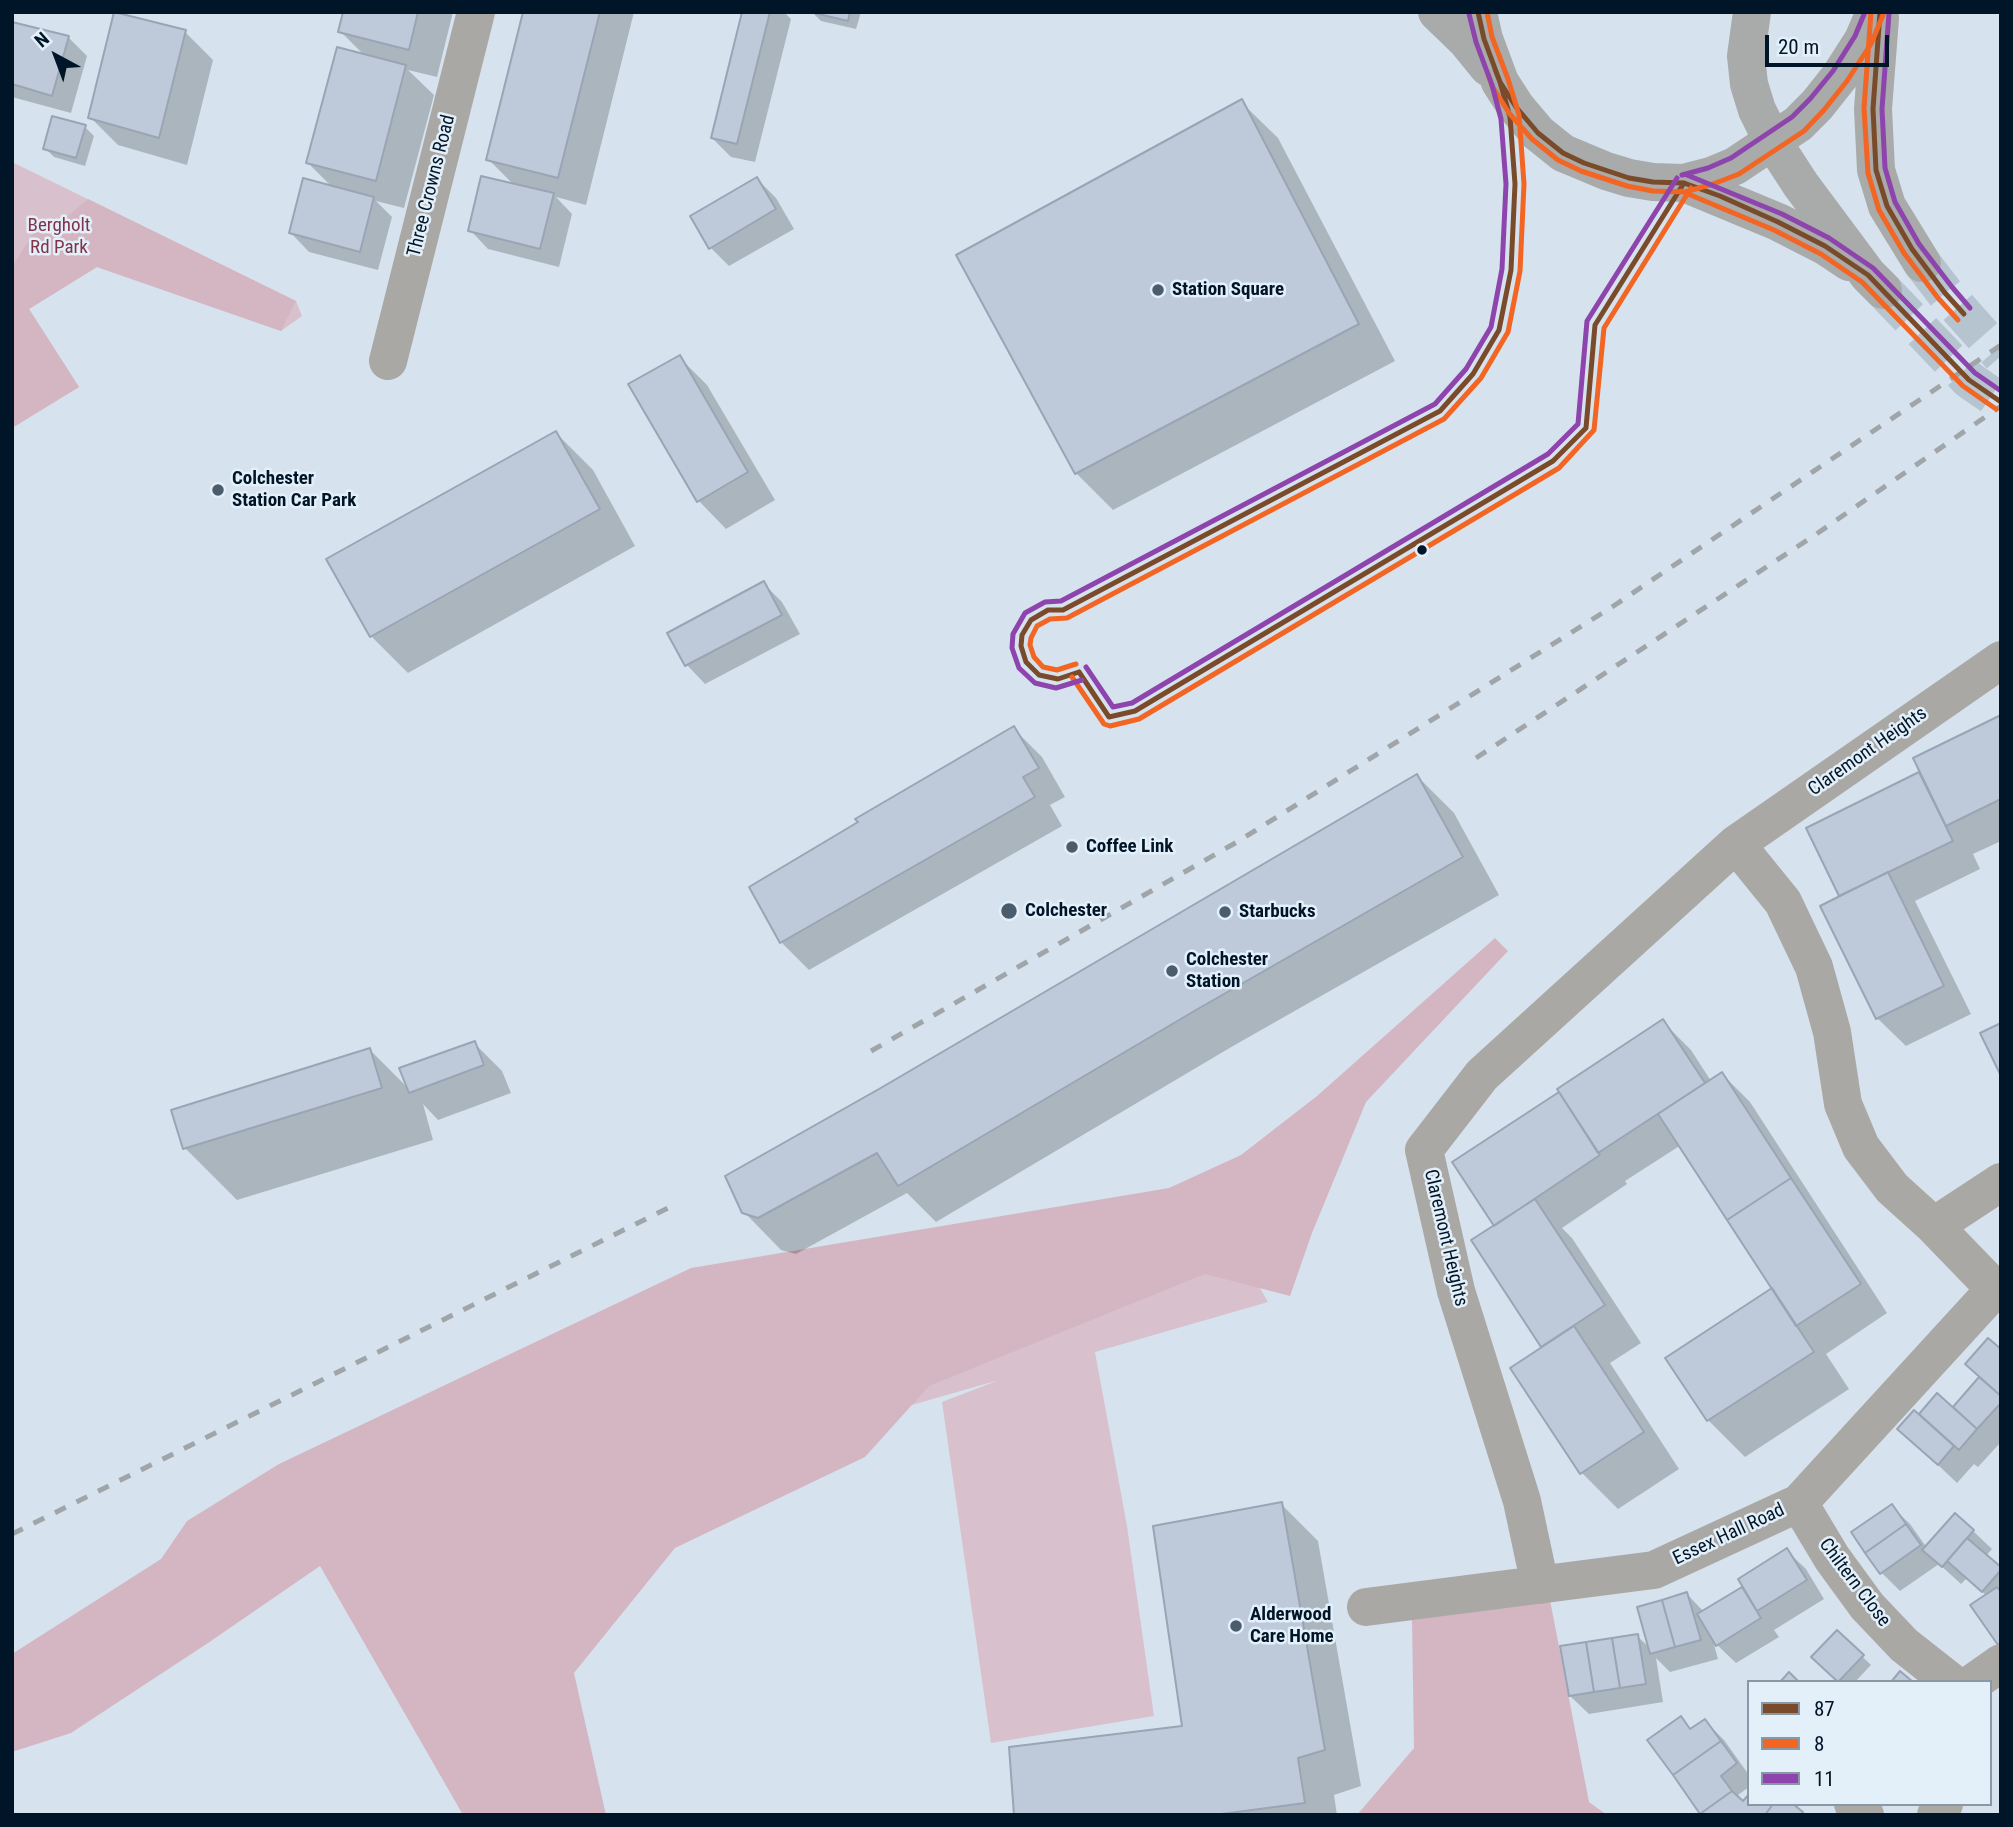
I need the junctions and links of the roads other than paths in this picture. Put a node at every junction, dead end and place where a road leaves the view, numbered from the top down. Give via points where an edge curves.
1 (476, 12) edge
2 (1437, 12) edge
3 (1478, 12) edge
4 (1752, 12) edge
5 (1878, 12) edge
6 (1500, 82) junction
7 (1773, 142) junction
8 (1684, 183) junction
9 (1923, 263) tunnel mouth
10 (387, 360) dead end
11 (2001, 660) edge
12 (1736, 844) junction
13 (2001, 1182) edge
14 (1934, 1226) junction
15 (1998, 1287) edge
16 (1799, 1503) junction
17 (1540, 1585) junction
18 (1366, 1607) dead end
19 (2001, 1664) edge
20 (1948, 1680) edge
21 (1976, 1680) edge

1 - 10 street, Three Crowns Road
2 - 6 main road
3 - 6 main road
4 - 7 main road via 1746,56 1749,84
5 - 7 main road via 1817,105
5 - 9 main road via 1875,170 1886,206
6 - 8 main road via 1538,133 1563,153 1629,178
7 - 8 main road via 1735,166
7 - 8 main road via 1876,282 1825,246
11 - 12 street, Claremont Heights
12 - 14 street via 1783,902 1814,967 1832,1032 1843,1104 1861,1147 1892,1188
12 - 17 street, Claremont Heights via 1482,1074 1424,1150 1456,1291 1522,1501
13 - 14 street
14 - 15 street
15 - 16 street, Essex Hall Road
16 - 17 street, Essex Hall Road via 1654,1570
16 - 20 street, Chiltern Close via 1867,1606 1904,1646
17 - 18 street, Essex Hall Road
19 - 21 street

